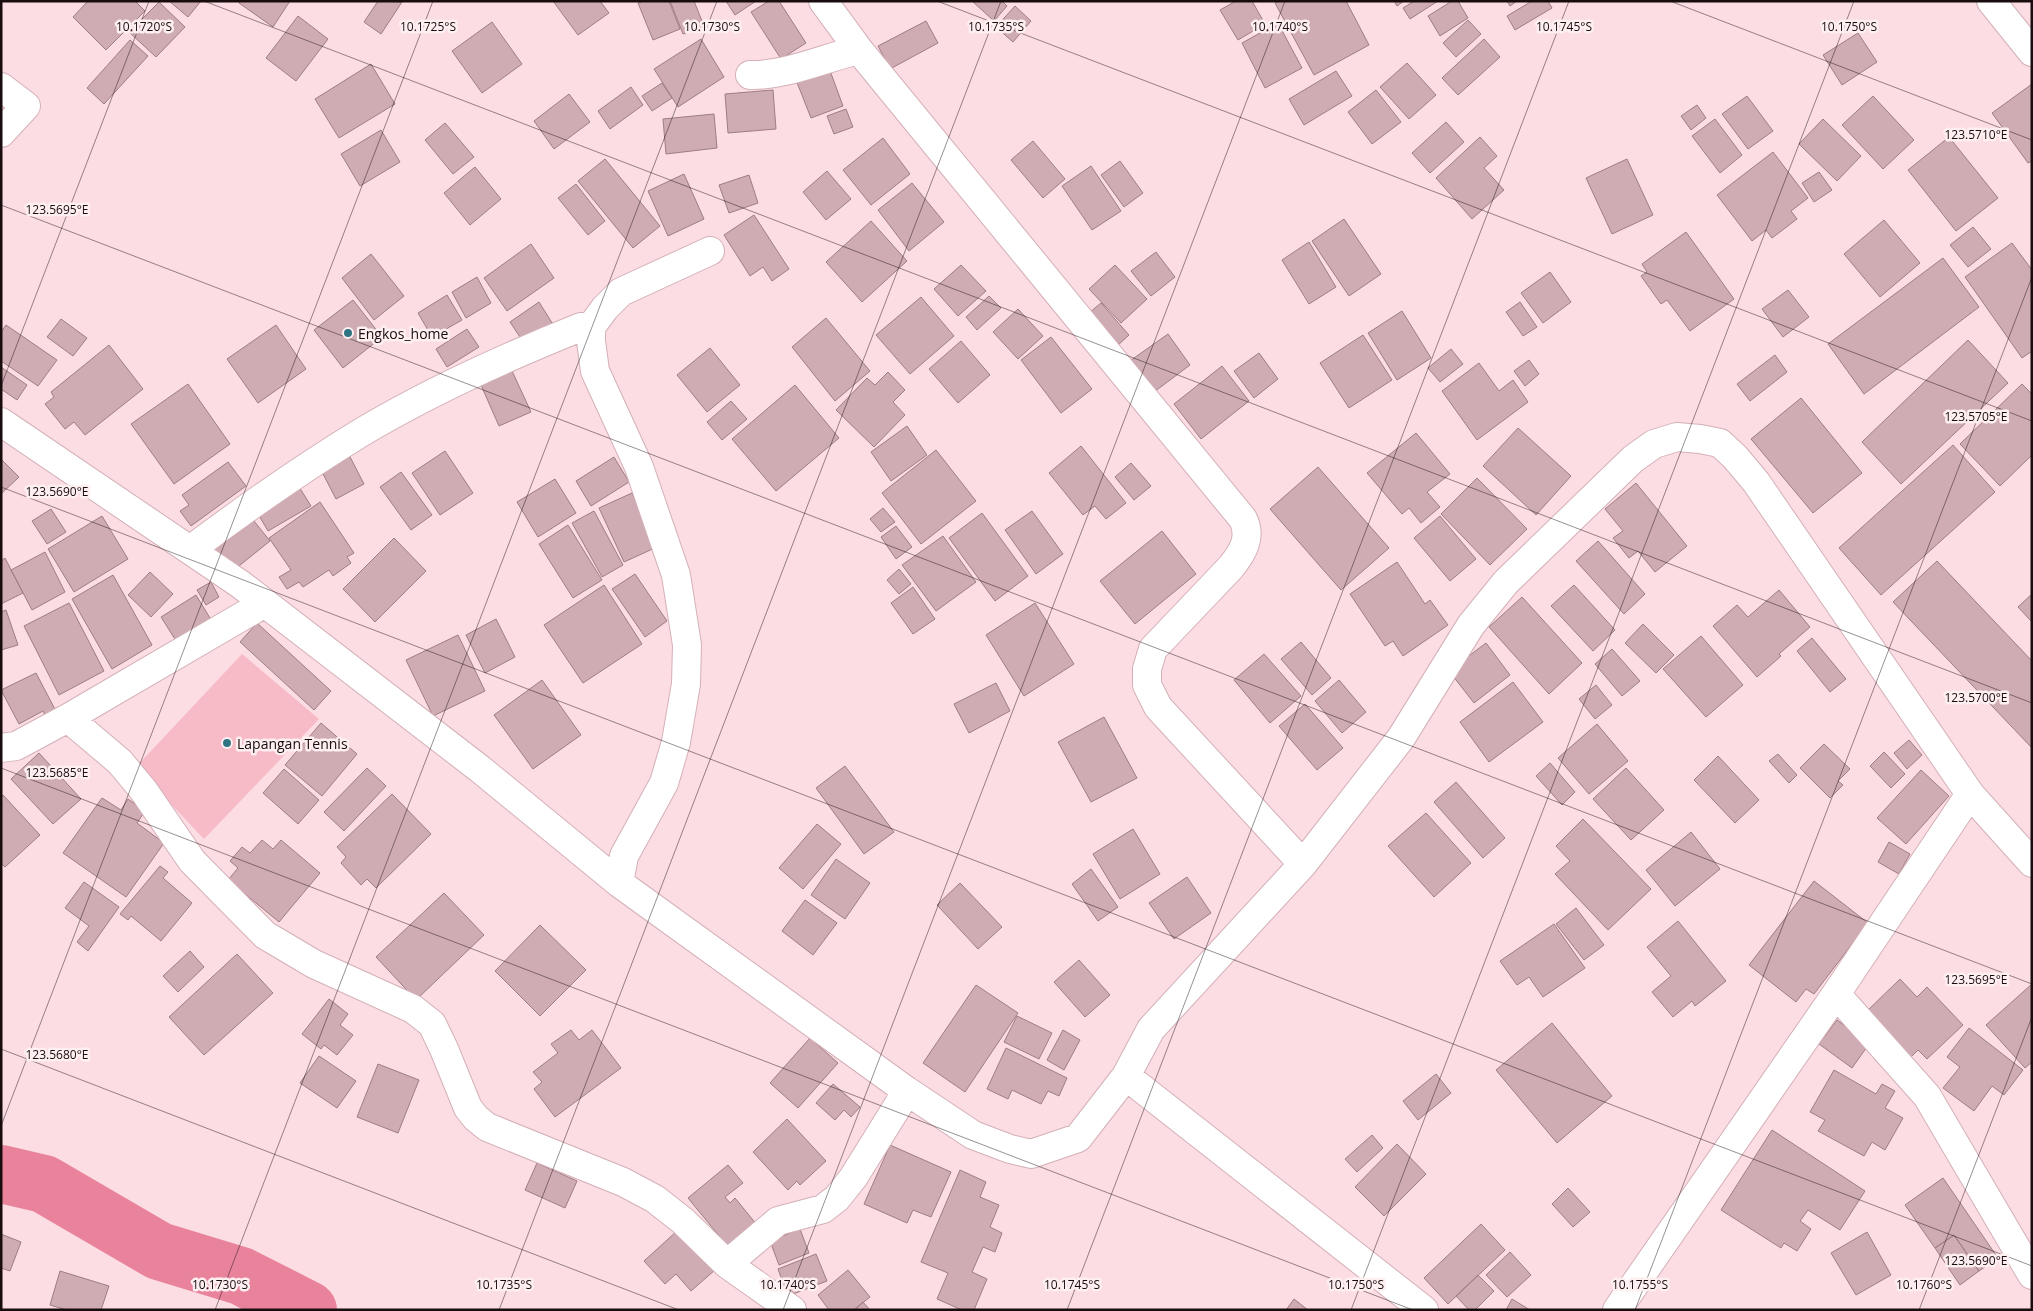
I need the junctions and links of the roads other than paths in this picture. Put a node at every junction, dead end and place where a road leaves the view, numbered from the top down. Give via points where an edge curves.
1 (823, 1) edge
2 (1991, 1) edge
3 (859, 50) junction
4 (2032, 52) edge
5 (750, 76) dead end
6 (1, 87) edge
7 (1, 133) edge
8 (710, 251) dead end
9 (592, 327) junction
10 (1, 422) edge
11 (190, 550) junction
12 (265, 604) junction
13 (68, 718) junction
14 (1, 748) edge
15 (1970, 794) junction
16 (2032, 862) edge
17 (1304, 864) junction
18 (620, 883) junction
19 (1836, 994) junction
20 (1126, 1076) junction
21 (907, 1091) junction
22 (727, 1264) junction
23 (2032, 1275) edge
24 (792, 1310) edge
25 (1424, 1310) edge
26 (1617, 1310) edge

1 - 3 street
2 - 4 street
3 - 5 street via 786,71
3 - 17 street via 1243,519 1247,528 1246,541 1240,555 1153,649 1147,669 1147,685 1158,707
6 - 7 street via 26,106
8 - 9 street via 622,292 604,308
9 - 11 street via 580,327 480,370 362,432 256,501
9 - 18 street via 595,370 640,467 676,575 688,645 686,684 676,742 664,783 624,856
10 - 11 street
11 - 12 street
12 - 13 street
12 - 18 street via 480,769
13 - 14 street via 16,746
13 - 22 street via 120,762 144,791 192,862 265,935 314,964 413,1009 432,1024 468,1108 476,1118 487,1127 623,1182 654,1199 683,1221
15 - 16 street
15 - 17 street via 1736,457 1720,443 1677,437 1654,444 1633,459 1506,582 1471,625 1401,738
15 - 19 street
17 - 20 street via 1152,1029
18 - 21 street
19 - 23 street via 1926,1096
19 - 26 street
20 - 21 street via 1078,1138 1031,1154 973,1135
20 - 25 street
21 - 22 street via 837,1198 823,1209 778,1221
22 - 24 street

